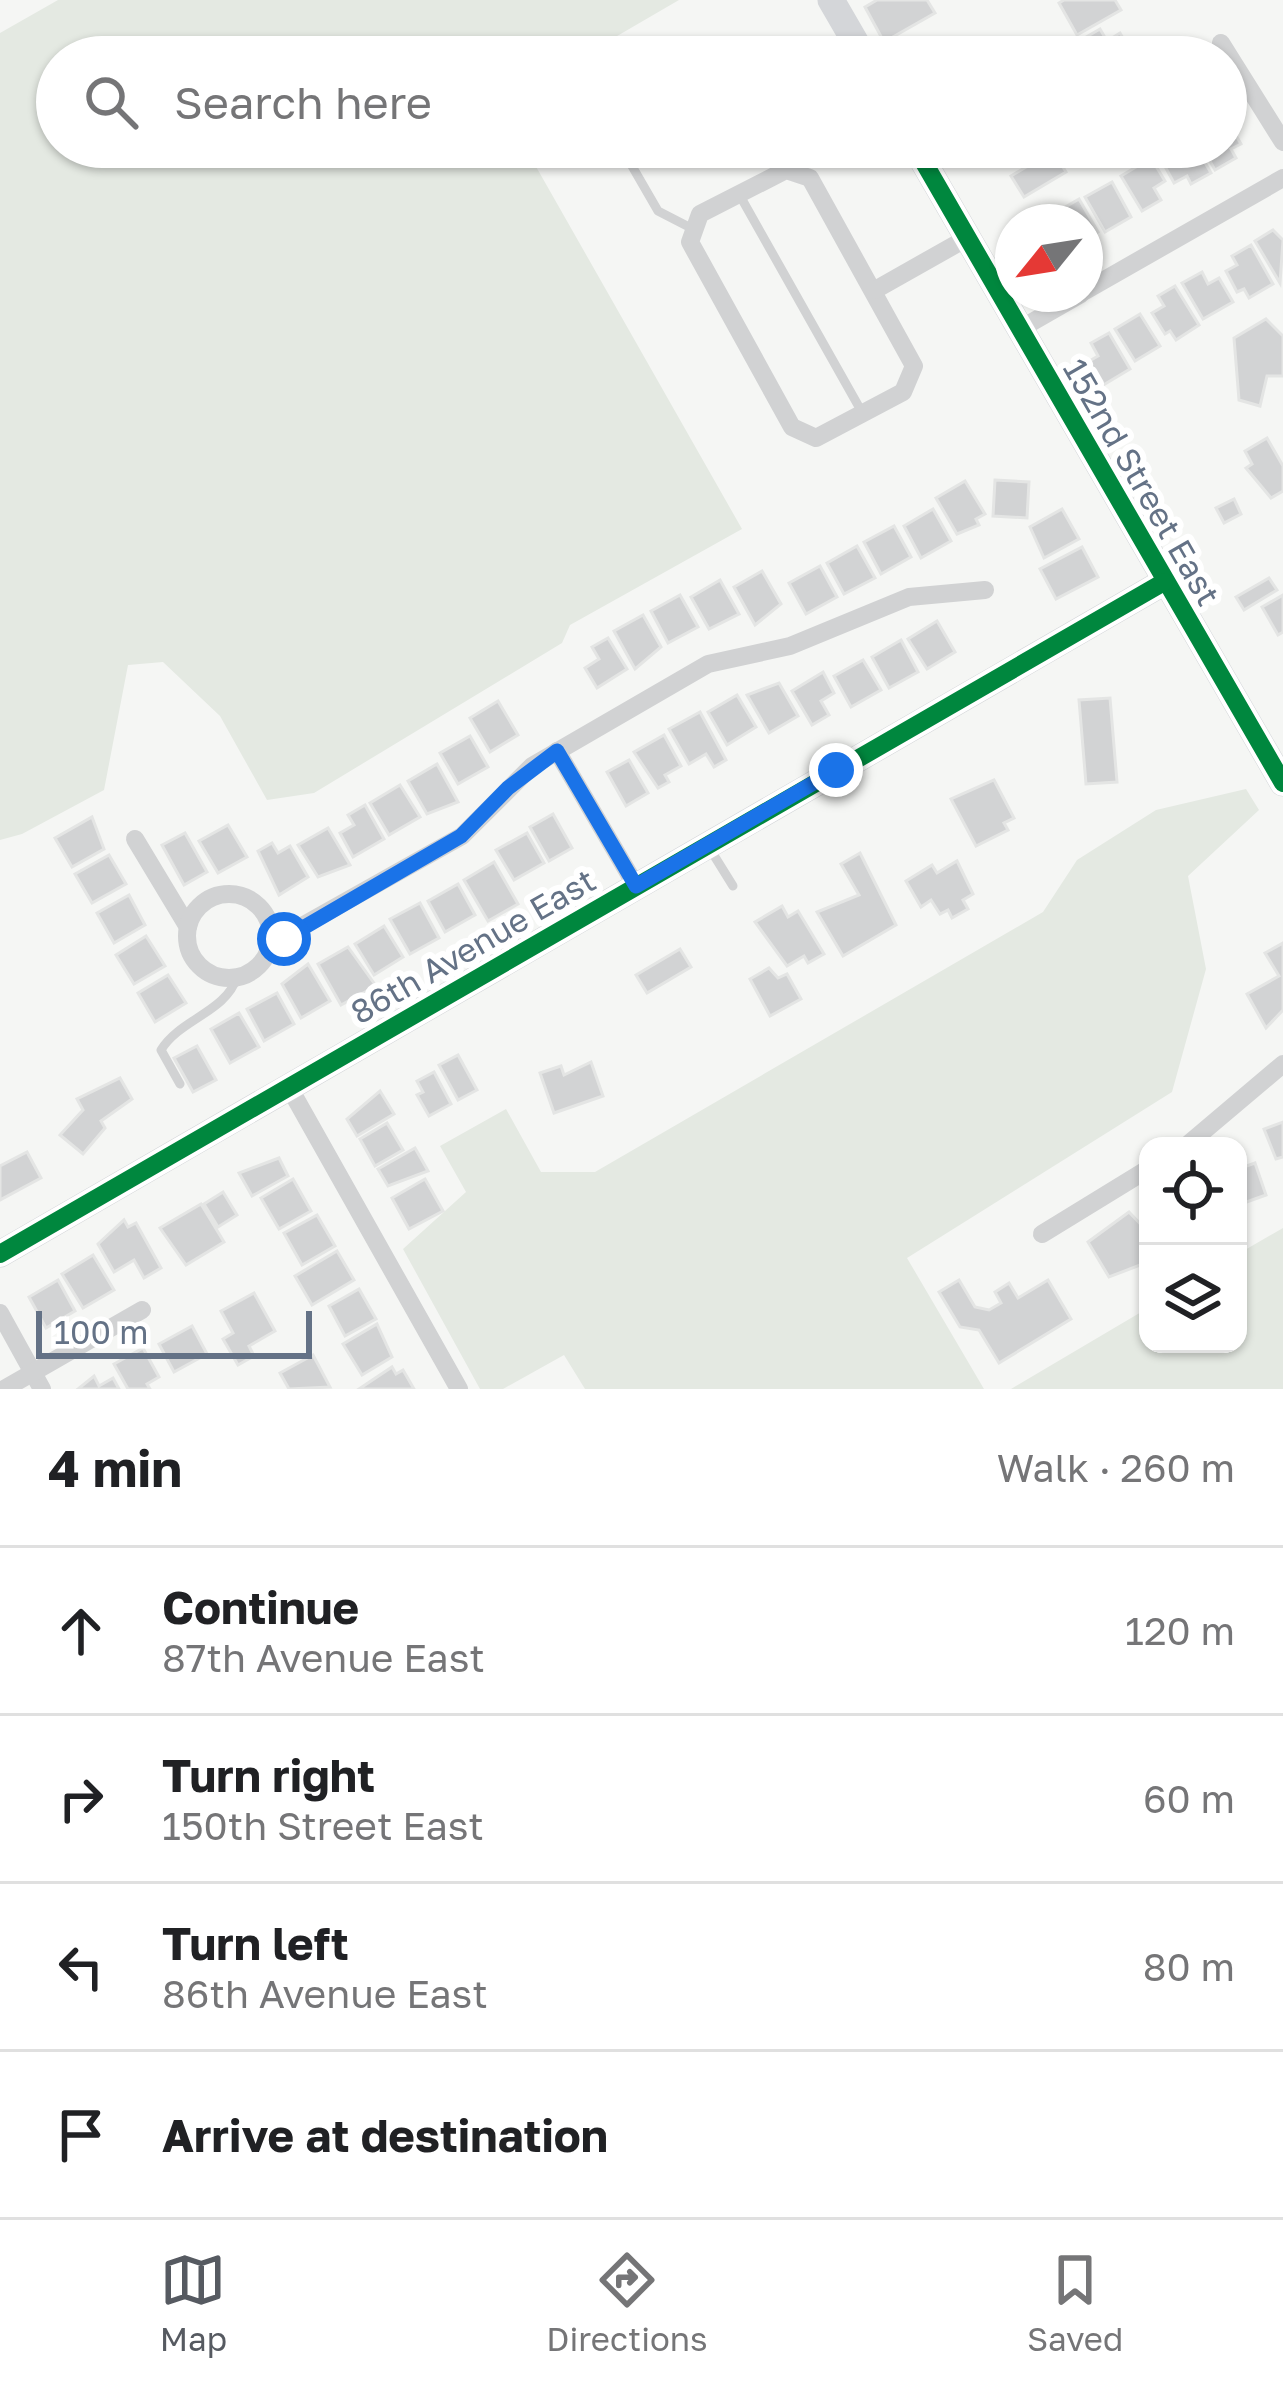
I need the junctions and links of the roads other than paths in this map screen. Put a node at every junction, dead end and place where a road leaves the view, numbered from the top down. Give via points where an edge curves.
1 (831, 0) edge
2 (852, 36) edge
3 (1247, 84) edge
4 (1283, 142) edge
5 (633, 168) edge
6 (927, 168) edge
7 (1283, 178) edge
8 (738, 193) junction
9 (691, 228) junction
10 (967, 238) junction
11 (1103, 282) edge
12 (875, 290) junction
13 (1050, 312) edge
14 (1020, 329) junction
15 (863, 414) junction
16 (1164, 582) junction
17 (985, 590) dead end
18 (557, 751) junction
19 (1283, 783) edge
20 (135, 839) dead end
21 (707, 845) junction
22 (636, 886) junction
23 (733, 886) dead end
24 (188, 927) junction
25 (269, 944) junction
26 (237, 977) junction
27 (1283, 1064) edge
28 (180, 1084) dead end
29 (289, 1088) junction
30 (1197, 1137) edge
31 (1139, 1175) edge
32 (1042, 1234) dead end
33 (0, 1254) edge
34 (142, 1310) dead end
35 (0, 1313) edge
36 (38, 1381) edge
37 (4, 1389) edge
38 (459, 1389) edge

1 - 2 street
3 - 4 street
5 - 9 lane via 658,211
6 - 10 street, 152nd Street East
7 - 11 street
8 - 9 street
8 - 12 street via 778,171 810,178
8 - 15 lane
9 - 15 street via 692,248 796,433 816,438
10 - 12 street
10 - 14 street, 152nd Street East
12 - 15 street via 914,373 903,392
13 - 14 street
14 - 16 street, 152nd Street East
16 - 19 street, 152nd Street East
16 - 21 street, 86th Avenue East
17 - 18 street via 909,597 790,646 708,664
18 - 22 street
18 - 25 street via 461,836
20 - 24 street
21 - 22 street, 86th Avenue East
21 - 23 lane
22 - 29 street, 86th Avenue East
24 - 25 street via 202,903 242,896 264,913
24 - 26 street via 199,965
25 - 26 street via 260,964
26 - 28 lane via 226,997 173,1030 161,1051
27 - 30 street
29 - 33 street, 86th Avenue East
29 - 38 street
31 - 32 street
34 - 36 street
35 - 36 street
36 - 37 street

